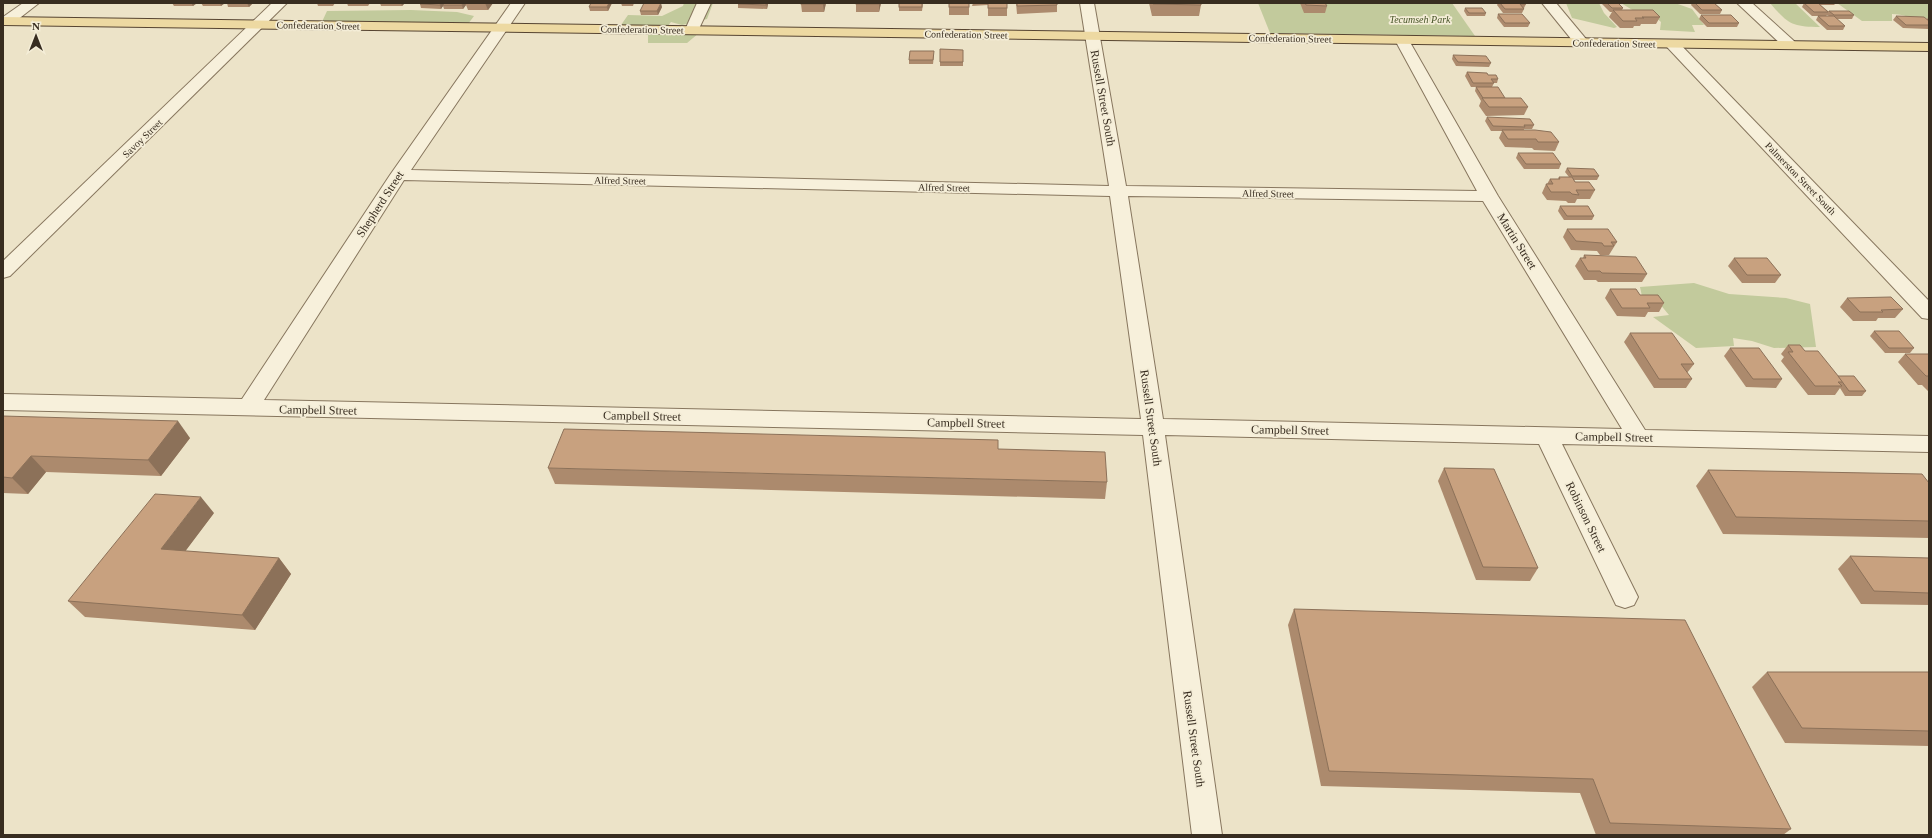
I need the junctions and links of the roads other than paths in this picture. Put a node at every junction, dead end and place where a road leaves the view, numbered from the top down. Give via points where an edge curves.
1 (32, 3) edge
2 (280, 3) edge
3 (518, 3) edge
4 (704, 3) edge
5 (1087, 3) edge
6 (1549, 3) edge
7 (1744, 3) edge
8 (5, 21) edge
9 (258, 24) junction
10 (502, 27) junction
11 (692, 30) junction
12 (1092, 35) junction
13 (1402, 40) junction
14 (1581, 42) junction
15 (1672, 44) junction
16 (1790, 44) junction
17 (1929, 47) edge
18 (399, 174) junction
19 (1119, 191) junction
20 (1489, 196) junction
21 (3, 272) edge
22 (1929, 313) edge
23 (3, 402) edge
24 (248, 408) junction
25 (1153, 427) junction
26 (1547, 436) junction
27 (1639, 438) junction
28 (1929, 444) edge
29 (1625, 597) dead end
30 (1207, 835) edge

1 - 8 street
2 - 9 street, Savoy Street
3 - 10 street, Shepherd Street
4 - 11 street
5 - 12 street, Russell Street South
6 - 14 street
7 - 16 street
8 - 9 main road, Confederation Street
9 - 10 main road, Confederation Street
9 - 21 street, Savoy Street
10 - 11 main road, Confederation Street
10 - 18 street, Shepherd Street
11 - 12 main road, Confederation Street
12 - 13 main road, Confederation Street
12 - 19 street, Russell Street South
13 - 14 main road, Confederation Street
13 - 20 street, Martin Street
14 - 15 main road, Confederation Street
15 - 16 main road, Confederation Street
15 - 22 street, Palmerston Street South
16 - 17 main road, Confederation Street
18 - 19 street, Alfred Street
18 - 24 street, Shepherd Street
19 - 20 street, Alfred Street
19 - 25 street, Russell Street South
20 - 27 street, Martin Street
23 - 24 street, Campbell Street
24 - 25 street, Campbell Street
25 - 26 street, Campbell Street
25 - 30 street, Russell Street South
26 - 27 street, Campbell Street
26 - 29 street, Robinson Street
27 - 28 street, Campbell Street

